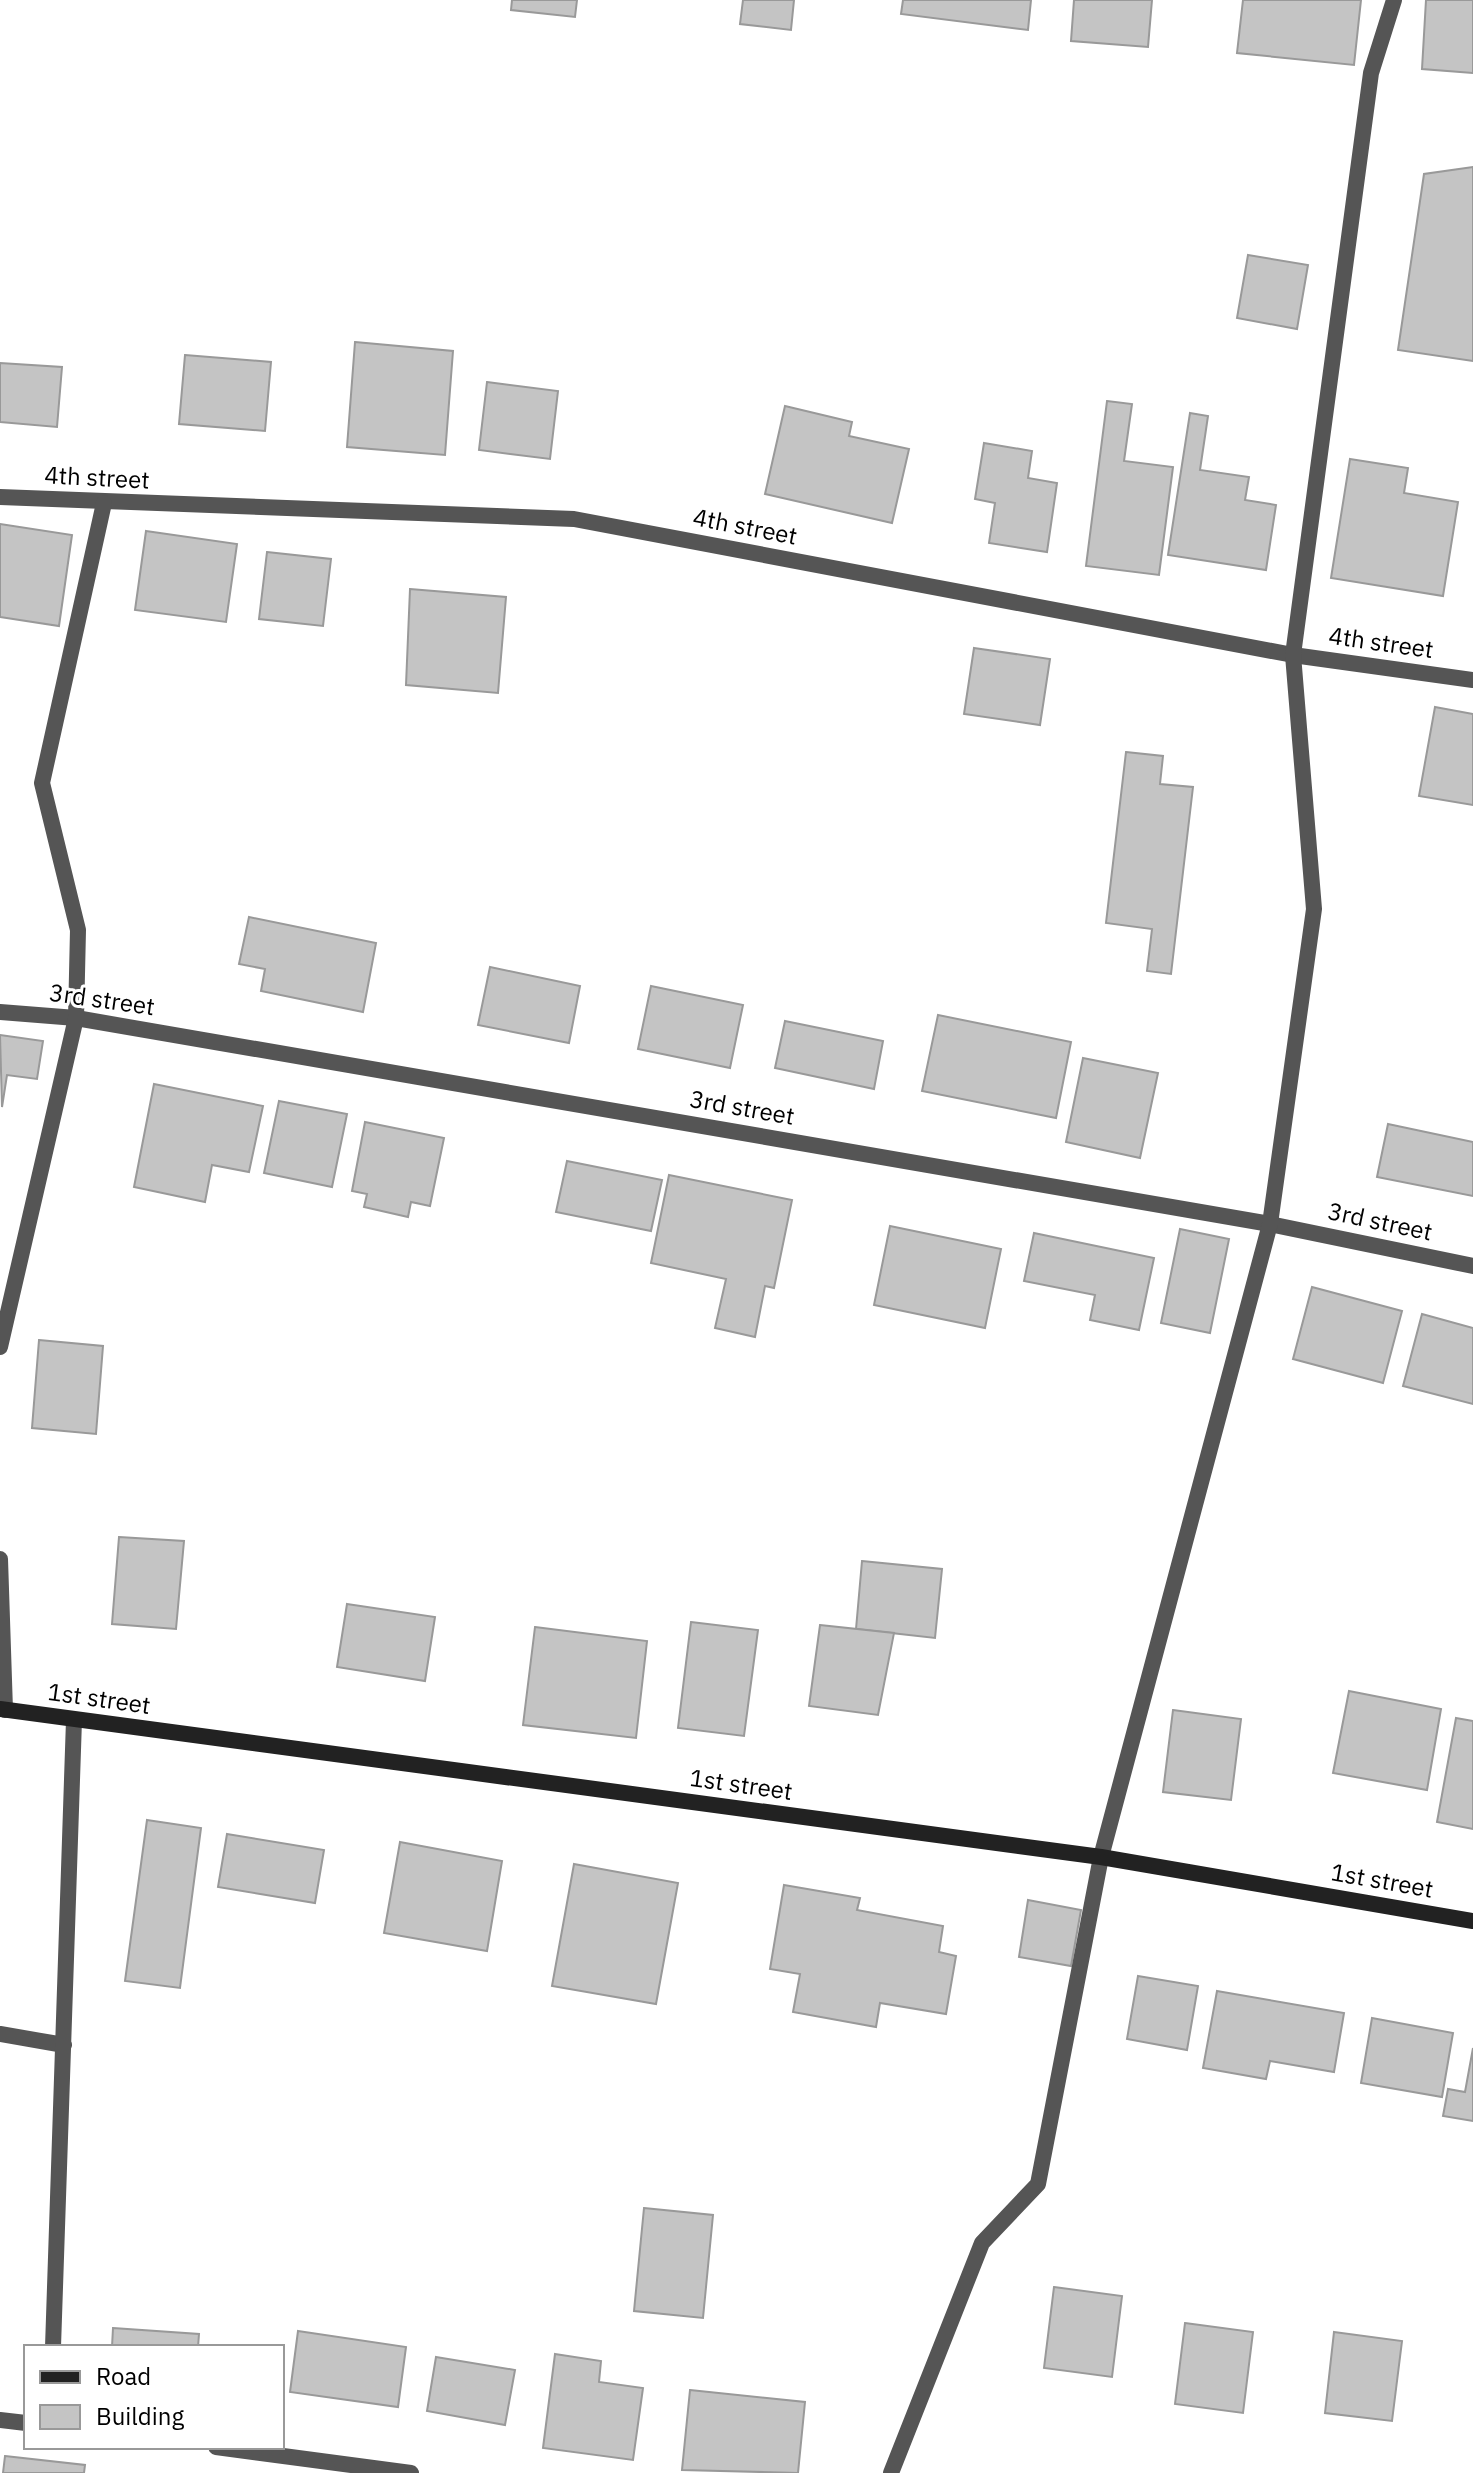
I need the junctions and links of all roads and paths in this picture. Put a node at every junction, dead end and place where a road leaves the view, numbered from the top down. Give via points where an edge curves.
1 (1394, 0) edge
2 (0, 497) edge
3 (104, 503) junction
4 (1293, 655) junction
5 (1473, 680) edge
6 (0, 1012) edge
7 (76, 1018) junction
8 (1270, 1224) junction
9 (1473, 1266) edge
10 (0, 1347) edge
11 (0, 1559) edge
12 (3, 1709) edge
13 (74, 1720) junction
14 (1101, 1857) junction
15 (1473, 1921) edge
16 (0, 2034) edge
17 (64, 2045) junction
18 (53, 2345) edge
19 (0, 2420) edge
20 (24, 2423) edge
21 (231, 2449) edge
22 (411, 2473) edge
23 (891, 2473) edge

1 - 4 street via 1371,73
2 - 3 street, 4th street
3 - 4 street, 4th street via 574,519
3 - 7 street via 42,783 78,930
4 - 5 street, 4th street
4 - 8 street via 1314,909
6 - 7 street, 3rd street
7 - 8 street, 3rd street
7 - 10 street
8 - 9 street, 3rd street
8 - 14 street
11 - 12 street
12 - 13 main road, 1st street
13 - 14 main road, 1st street
13 - 17 street
14 - 15 main road, 1st street
14 - 23 street via 1038,2184 982,2243
16 - 17 street
17 - 18 street
19 - 20 street
21 - 22 street

